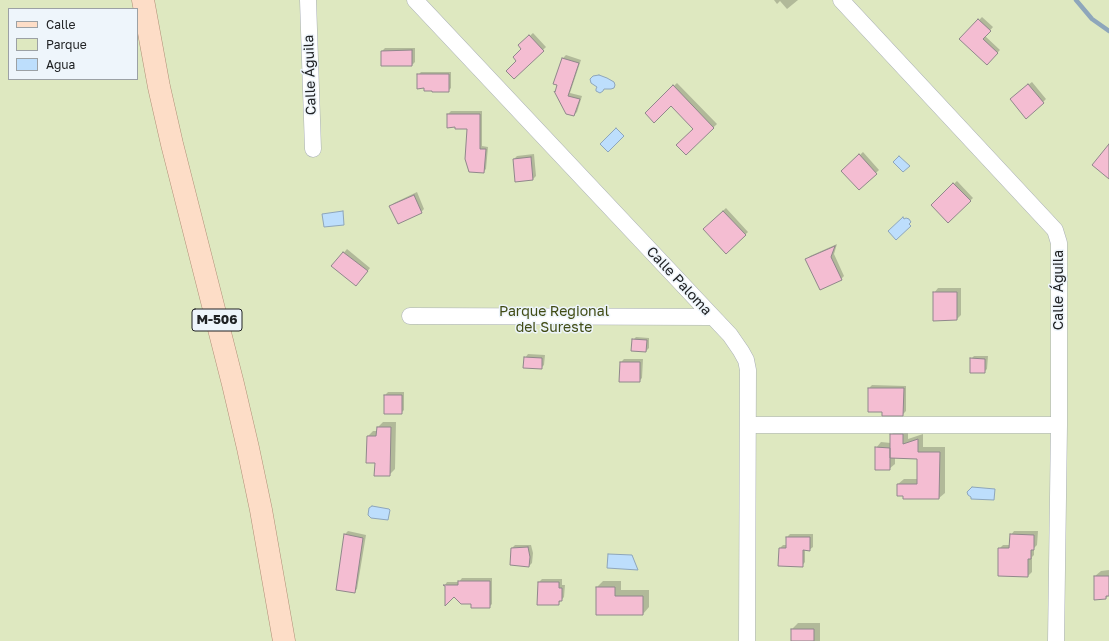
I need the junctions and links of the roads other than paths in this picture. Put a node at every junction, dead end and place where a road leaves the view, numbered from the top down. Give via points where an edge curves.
1 (143, 0) edge
2 (308, 0) edge
3 (415, 0) edge
4 (841, 0) edge
5 (313, 149) dead end
6 (410, 316) dead end
7 (713, 317) junction
8 (749, 425) junction
9 (1059, 425) junction
10 (284, 641) edge
11 (748, 641) edge
12 (1056, 641) edge

1 - 10 main road, M-506 via 159,87 248,448
2 - 5 street, Calle Águila
3 - 7 street, Calle Paloma
4 - 9 street, Calle Águila via 1055,230 1059,243
6 - 7 street
7 - 8 street, Calle Paloma via 730,335 746,360
8 - 9 street
8 - 11 street, Calle Paloma
9 - 12 street, Calle Águila

